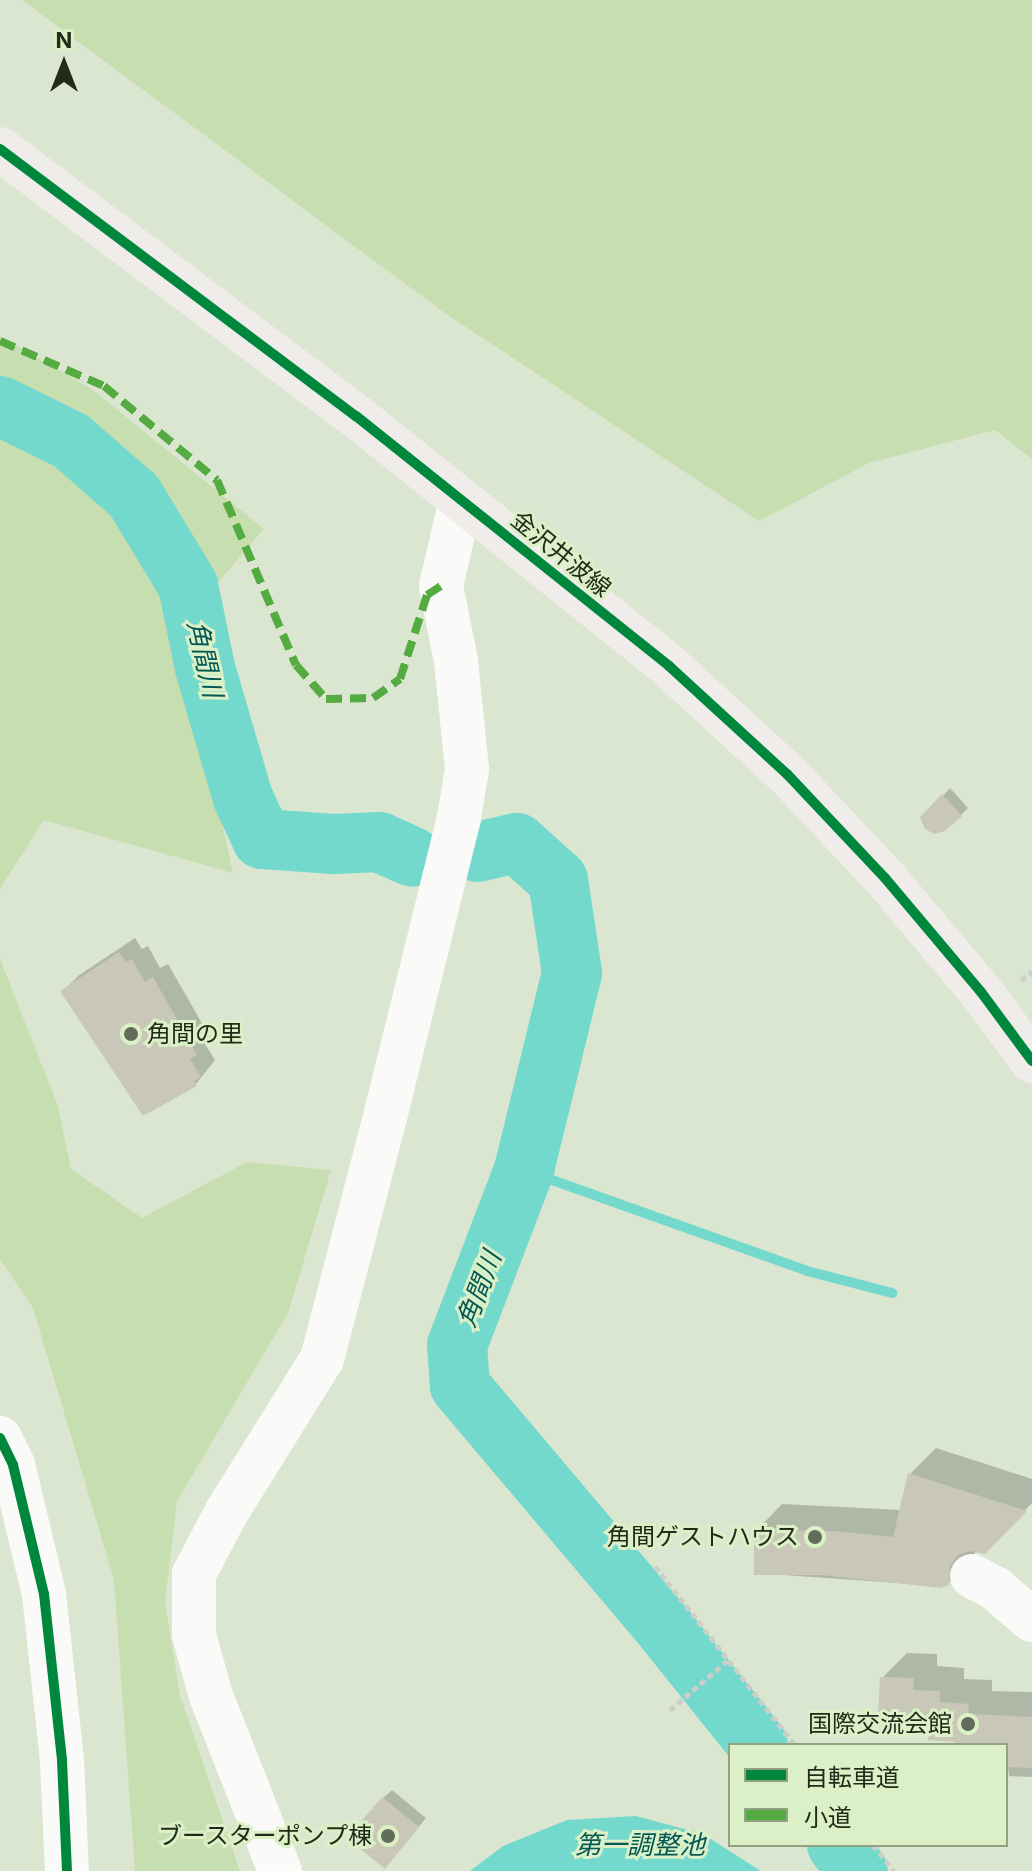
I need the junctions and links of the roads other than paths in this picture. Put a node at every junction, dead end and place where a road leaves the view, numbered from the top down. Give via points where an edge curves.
1 (0, 149) edge
2 (461, 500) junction
3 (1032, 1061) edge
4 (0, 1438) edge
5 (972, 1576) dead end
6 (1032, 1620) edge
7 (67, 1871) edge
8 (280, 1871) edge

1 - 2 main road, 金沢井波線
2 - 3 main road, 金沢井波線 via 669,666 787,774 885,878
2 - 8 street via 441,586 456,661 467,769 393,1084 322,1359 194,1574 194,1635 211,1696
4 - 7 street via 13,1465 44,1594 62,1761
5 - 6 street

